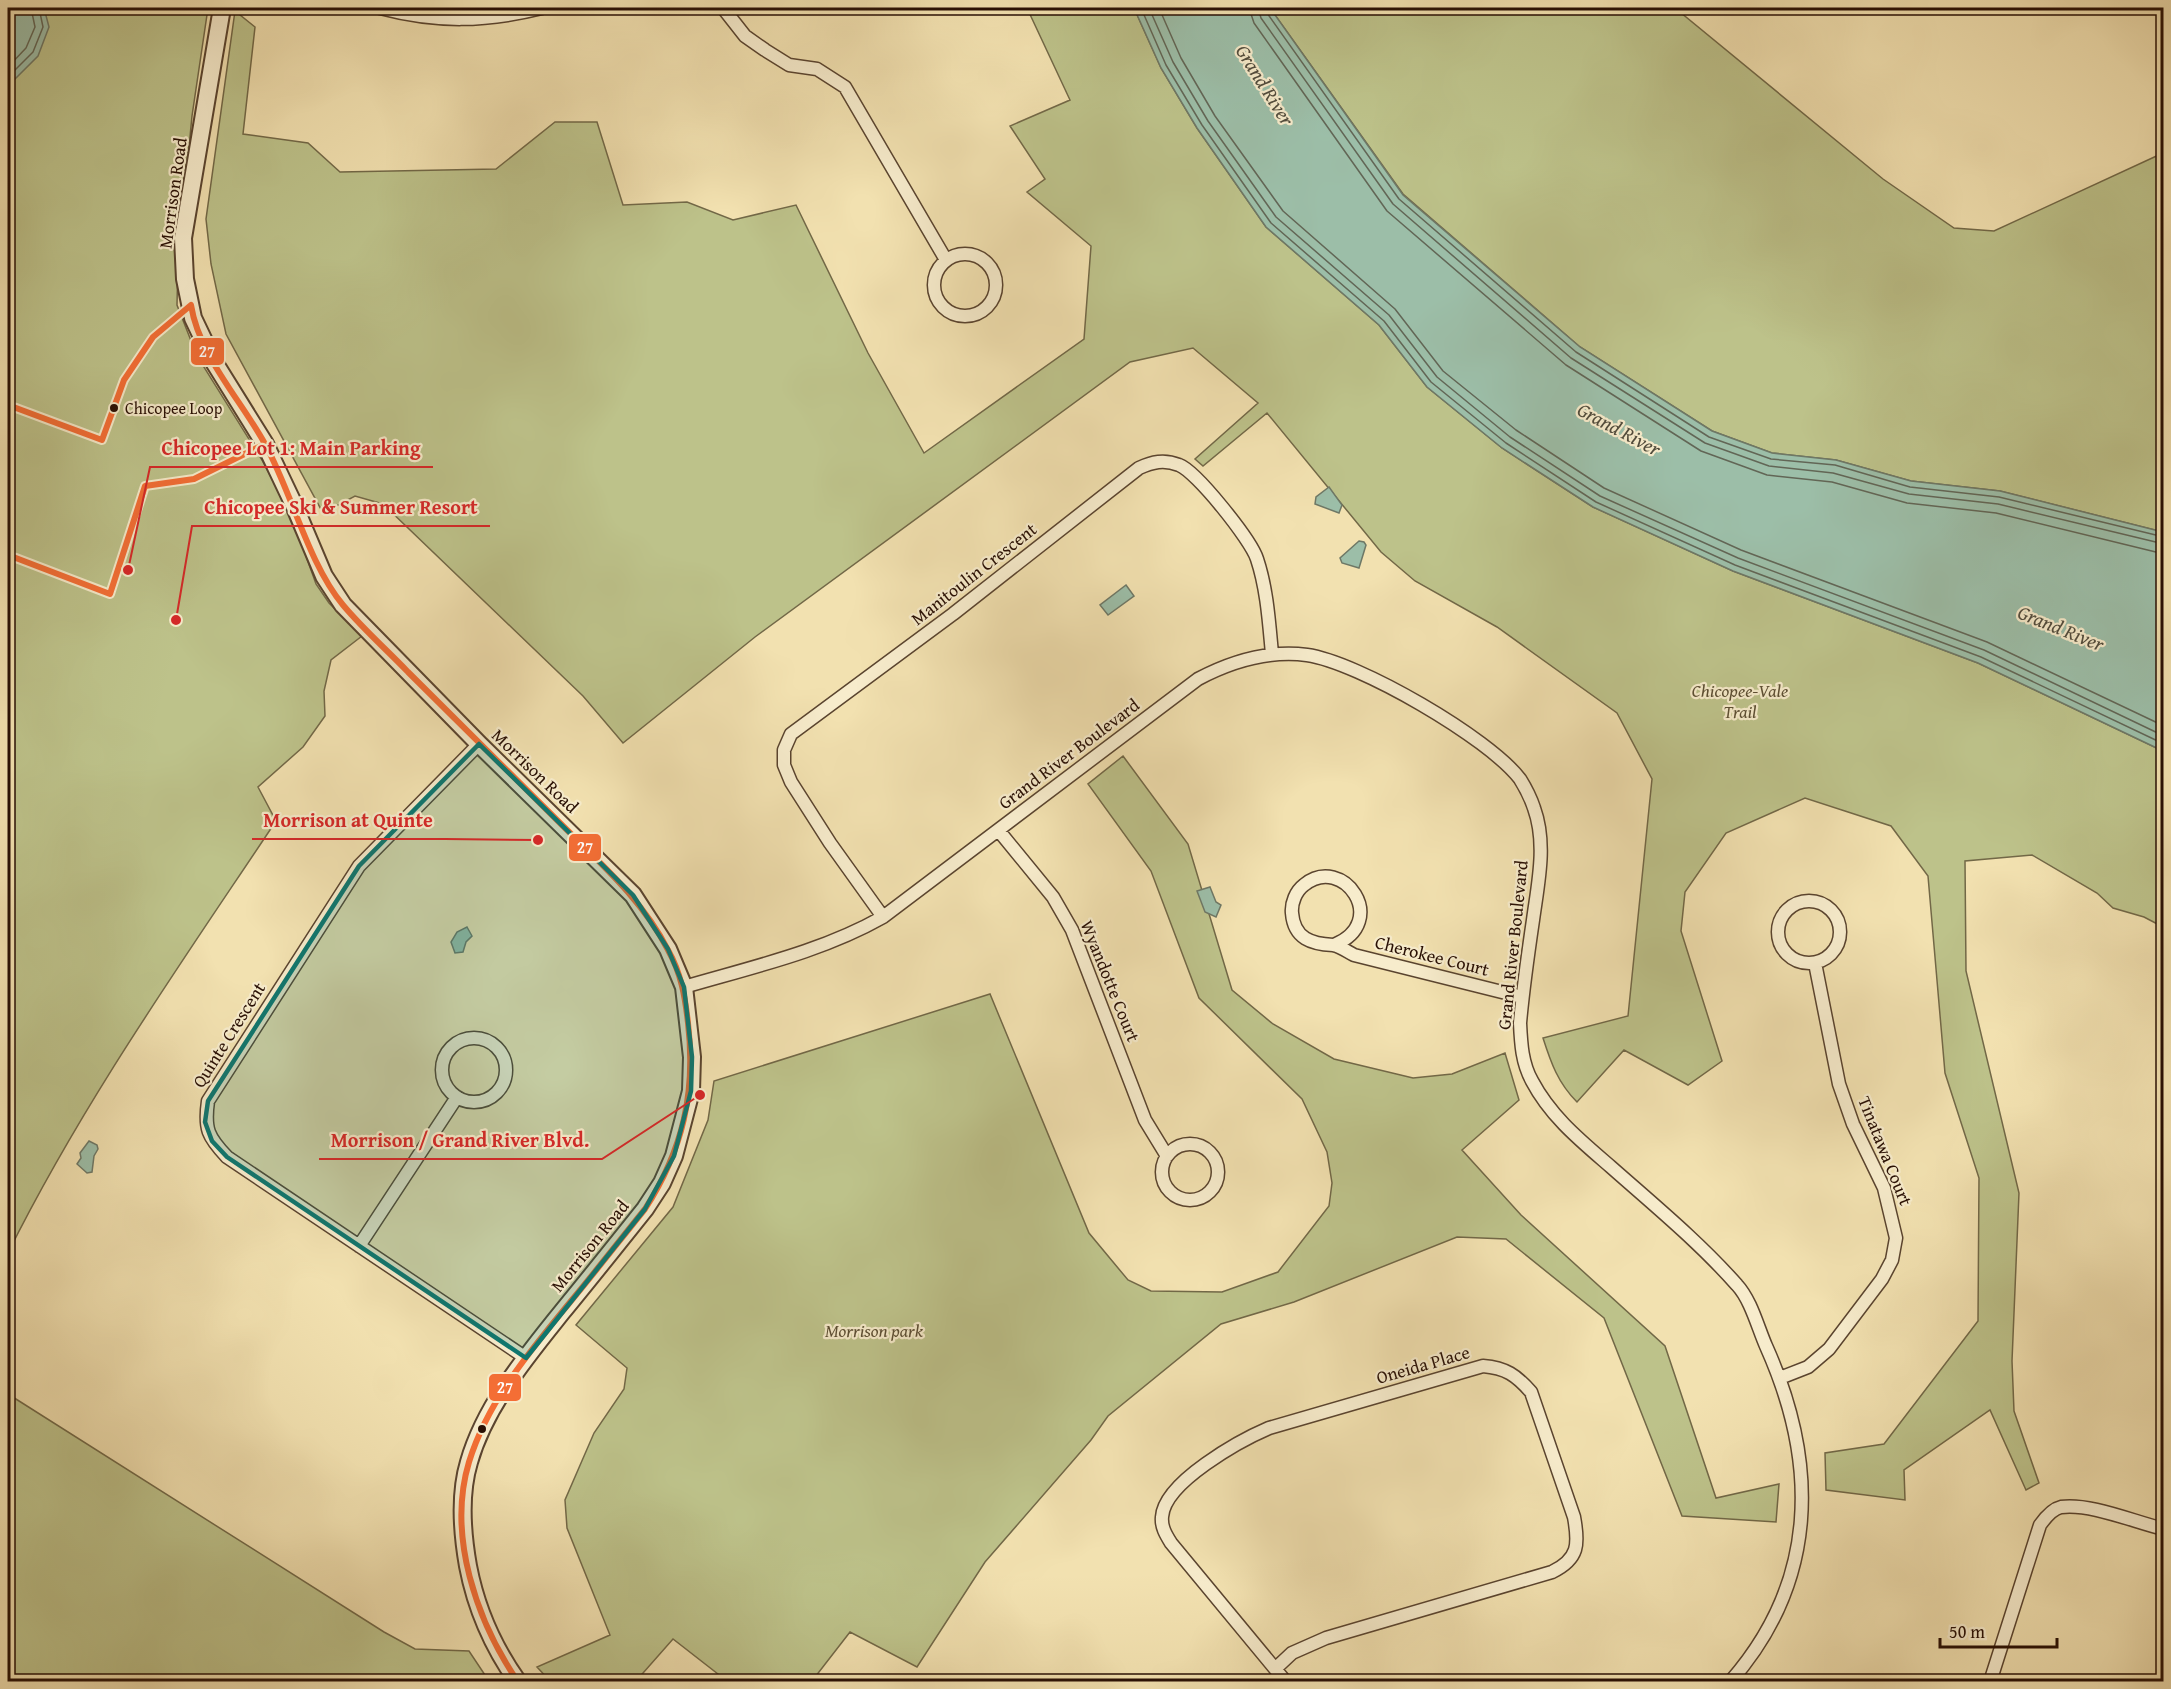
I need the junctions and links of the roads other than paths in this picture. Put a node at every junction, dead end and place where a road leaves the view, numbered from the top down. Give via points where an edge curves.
1 (222, 8) edge
2 (380, 8) edge
3 (542, 8) edge
4 (723, 8) edge
5 (946, 260) junction
6 (1272, 654) junction
7 (478, 744) junction
8 (999, 831) junction
9 (884, 917) junction
10 (1334, 945) junction
11 (1815, 963) junction
12 (684, 987) junction
13 (1522, 997) junction
14 (457, 1097) junction
15 (1167, 1156) junction
16 (359, 1246) junction
17 (526, 1358) junction
18 (1780, 1378) junction
19 (2163, 1529) edge
20 (1276, 1668) junction
21 (518, 1682) edge
22 (1286, 1682) edge
23 (1730, 1682) edge
24 (1990, 1682) edge

1 - 7 street, Morrison Road via 183,238 185,279 194,318 214,362 265,444 324,576 342,605
2 - 3 street via 459,21 502,18
4 - 5 street via 744,36 765,50 789,65 817,69 844,87
5 - 5 street via 934,280 934,292 946,310 966,316 987,306 996,282 987,265 971,254
6 - 8 street, Grand River Boulevard via 1228,663 1198,679
6 - 9 street, Manitoulin Crescent via 1263,577 1246,538 1191,472 1167,462 1139,468 953,614 791,734 784,750 784,765 791,782
6 - 13 street, Grand River Boulevard via 1307,655 1342,664 1418,703 1476,739 1520,779 1534,808 1542,853
7 - 12 street, Morrison Road via 633,895 668,949
7 - 16 street, Quinte Crescent via 359,866 208,1101 205,1122 212,1141 227,1157
8 - 9 street, Grand River Boulevard
8 - 15 street, Wyandotte Court via 1053,897 1071,930 1145,1120
9 - 12 street, Grand River Boulevard via 822,947
10 - 10 street, Cherokee Court via 1354,932 1360,906 1349,885 1321,877 1305,884 1297,893 1291,908 1292,920 1305,940 1316,945
10 - 13 street, Cherokee Court via 1354,955
11 - 11 street via 1836,949 1840,928 1832,911 1808,901 1788,910 1781,919 1779,940 1798,961
11 - 18 street, Tinatawa Court via 1839,1084 1853,1124 1884,1188 1896,1238 1892,1260 1882,1279 1829,1349 1808,1367
12 - 17 street, Morrison Road via 692,1057 691,1091 674,1156 645,1209
13 - 18 street, Grand River Boulevard via 1521,1048 1531,1080 1545,1102 1561,1123 1740,1287
14 - 14 street via 478,1102 498,1091 506,1070 499,1050 490,1043 466,1039 444,1058 444,1083
14 - 16 street
15 - 15 street via 1162,1174 1171,1192 1192,1200 1213,1188 1217,1167 1203,1148 1185,1144
16 - 17 street, Quinte Crescent
17 - 21 street, Morrison Road via 478,1434 463,1491 465,1545 472,1585 494,1642
18 - 23 street, Grand River Boulevard via 1789,1402 1801,1466 1801,1524 1790,1579 1776,1613 1750,1659
19 - 24 street via 2088,1509 2060,1507 2048,1514 2040,1525
20 - 20 street, Oneida Place via 1292,1653 1326,1638 1567,1565 1578,1535 1574,1517 1531,1392 1518,1377 1503,1368 1483,1366 1269,1428 1241,1440 1176,1490 1165,1506 1164,1531
20 - 22 street, Oneida Place

